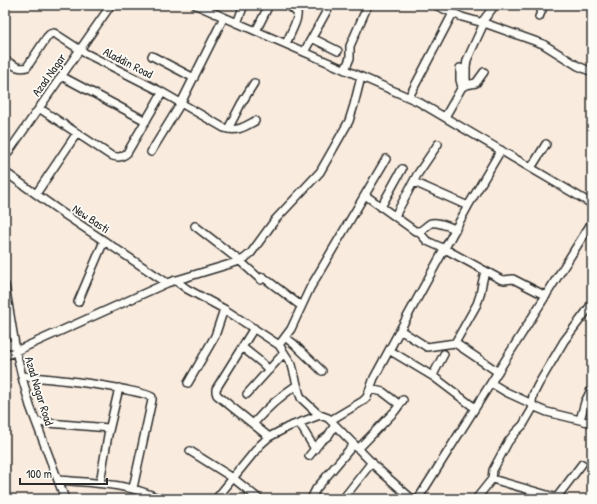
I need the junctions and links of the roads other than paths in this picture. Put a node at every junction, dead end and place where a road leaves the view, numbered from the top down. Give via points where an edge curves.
1 (111, 5) edge
2 (196, 5) edge
3 (244, 5) edge
4 (269, 5) edge
5 (287, 5) edge
6 (330, 5) edge
7 (368, 5) edge
8 (435, 5) edge
9 (495, 5) edge
10 (544, 5) edge
11 (453, 13) junction
12 (224, 17) junction
13 (539, 17) dead end
14 (237, 23) junction
15 (483, 23) junction
16 (256, 31) junction
17 (312, 38) junction
18 (286, 44) junction
19 (80, 49) junction
20 (338, 51) dead end
21 (304, 52) junction
22 (152, 56) dead end
23 (5, 60) edge
24 (460, 68) dead end
25 (345, 70) junction
26 (592, 71) edge
27 (484, 72) dead end
28 (61, 76) junction
29 (361, 77) junction
30 (194, 78) junction
31 (254, 83) dead end
32 (464, 86) junction
33 (162, 93) junction
34 (409, 97) junction
35 (181, 103) junction
36 (39, 108) junction
37 (445, 117) junction
38 (146, 121) junction
39 (255, 121) dead end
40 (228, 129) junction
41 (77, 134) junction
42 (438, 144) dead end
43 (546, 144) dead end
44 (501, 150) junction
45 (151, 152) dead end
46 (5, 157) edge
47 (386, 159) dead end
48 (531, 168) junction
49 (402, 169) dead end
50 (5, 172) edge
51 (414, 182) junction
52 (36, 194) junction
53 (365, 195) junction
54 (592, 204) edge
55 (381, 206) junction
56 (468, 206) junction
57 (395, 216) junction
58 (592, 222) edge
59 (195, 226) dead end
60 (456, 229) junction
61 (418, 231) junction
62 (104, 241) junction
63 (445, 249) junction
64 (240, 260) junction
65 (485, 271) junction
66 (175, 280) junction
67 (167, 283) junction
68 (5, 285) edge
69 (546, 296) junction
70 (78, 302) dead end
71 (592, 303) edge
72 (301, 306) junction
73 (224, 309) junction
74 (254, 328) junction
75 (400, 330) junction
76 (285, 337) junction
77 (5, 343) edge
78 (455, 343) junction
79 (279, 345) junction
80 (242, 347) junction
81 (16, 348) junction
82 (389, 350) junction
83 (284, 353) junction
84 (444, 354) dead end
85 (5, 356) edge
86 (269, 370) junction
87 (322, 371) dead end
88 (498, 372) junction
89 (22, 376) junction
90 (434, 377) junction
91 (188, 383) dead end
92 (491, 383) junction
93 (297, 385) junction
94 (119, 388) junction
95 (592, 388) edge
96 (370, 389) junction
97 (247, 394) dead end
98 (533, 405) junction
99 (475, 408) junction
100 (320, 415) junction
101 (580, 420) junction
102 (36, 422) junction
103 (333, 422) junction
104 (299, 423) junction
105 (592, 423) edge
106 (253, 424) junction
107 (110, 428) junction
108 (269, 437) junction
109 (356, 447) junction
110 (315, 449) junction
111 (190, 451) dead end
112 (309, 456) dead end
113 (372, 462) junction
114 (582, 464) dead end
115 (233, 478) junction
116 (492, 479) junction
117 (58, 480) junction
118 (100, 483) junction
119 (133, 488) junction
120 (559, 498) edge
121 (65, 499) edge
122 (160, 499) edge
123 (216, 499) edge
124 (259, 499) edge
125 (311, 499) edge
126 (343, 499) edge
127 (412, 499) edge
128 (418, 499) edge
129 (476, 499) edge

1 - 19 street, Azad Nagar
2 - 12 street
3 - 14 street
4 - 16 street
5 - 18 street via 298,16
6 - 17 street
7 - 25 street via 350,46 350,58
8 - 11 street
9 - 15 street
10 - 13 street
11 - 15 street
11 - 34 street
12 - 14 street
12 - 30 street
14 - 16 street
15 - 26 street via 543,44 578,66
15 - 32 street via 467,60
16 - 18 street
17 - 20 street
17 - 21 street
18 - 21 street
19 - 23 street, Aladdin Road via 54,33 46,37 27,67 16,67
19 - 28 street, Azad Nagar
19 - 33 street, Aladdin Road
21 - 25 street
22 - 30 street
24 - 32 street via 460,80
25 - 29 street
27 - 32 street via 476,83
28 - 36 street, Azad Nagar
28 - 38 street
29 - 34 street
29 - 64 street via 349,121 320,172 276,220 251,253
30 - 35 street
31 - 40 street
32 - 37 street
33 - 35 street, Aladdin Road
33 - 38 street
34 - 37 street
35 - 40 street, Aladdin Road
35 - 45 street
36 - 41 street
36 - 46 street, Azad Nagar
37 - 44 street
38 - 41 street via 128,153 119,157 110,155
39 - 40 street via 241,129
41 - 52 street
42 - 51 street
43 - 48 street
44 - 48 street
44 - 56 street
47 - 53 street
48 - 54 street
49 - 55 street
50 - 52 street, New Basti
51 - 56 street
51 - 57 street
52 - 62 street, New Basti
53 - 55 street
53 - 72 street
55 - 57 street
56 - 60 street
57 - 61 street
58 - 69 street
59 - 64 street
60 - 61 street via 434,223
60 - 63 street
61 - 63 street via 427,241
62 - 67 street, New Basti
62 - 70 street
63 - 65 street
63 - 75 street
64 - 66 street
64 - 72 street
65 - 69 street via 502,280 513,279
65 - 78 street via 477,304
66 - 67 street
66 - 73 street
67 - 81 street
68 - 81 street, Azad Nagar Road
69 - 88 street
71 - 98 street via 564,341 538,385 533,395
72 - 76 street
73 - 74 street
73 - 91 street via 215,336
74 - 79 street
74 - 80 street
75 - 78 street via 427,347
75 - 82 street
76 - 79 street
76 - 87 street
77 - 81 street
78 - 88 street
79 - 83 street
80 - 86 street
80 - 106 street via 216,392
81 - 85 street
81 - 89 street, Azad Nagar Road
82 - 90 street
82 - 96 street
83 - 86 street
83 - 93 street via 293,368
84 - 90 street
86 - 97 street
88 - 92 street
89 - 94 street
89 - 102 street, Azad Nagar Road
90 - 99 street
92 - 98 street
92 - 99 street
93 - 100 street via 301,398
93 - 106 street via 267,408
94 - 107 street
94 - 119 street via 152,397
95 - 101 street
96 - 103 street via 363,401
96 - 109 street via 383,392 400,401 396,411
98 - 101 street via 547,412
98 - 116 street via 523,425 508,442 493,470
99 - 128 street
100 - 103 street
100 - 104 street
101 - 105 street
102 - 107 street
102 - 117 street, Azad Nagar Road
103 - 109 street
103 - 110 street via 328,436
104 - 108 street
104 - 110 street
106 - 108 street
107 - 118 street
108 - 115 street
109 - 113 street
109 - 125 street via 316,489
110 - 112 street
111 - 115 street
113 - 126 street
113 - 127 street
114 - 120 street
115 - 123 street
115 - 124 street
116 - 120 street
116 - 129 street
117 - 118 street
117 - 121 street, Azad Nagar Road
118 - 119 street
119 - 122 street

